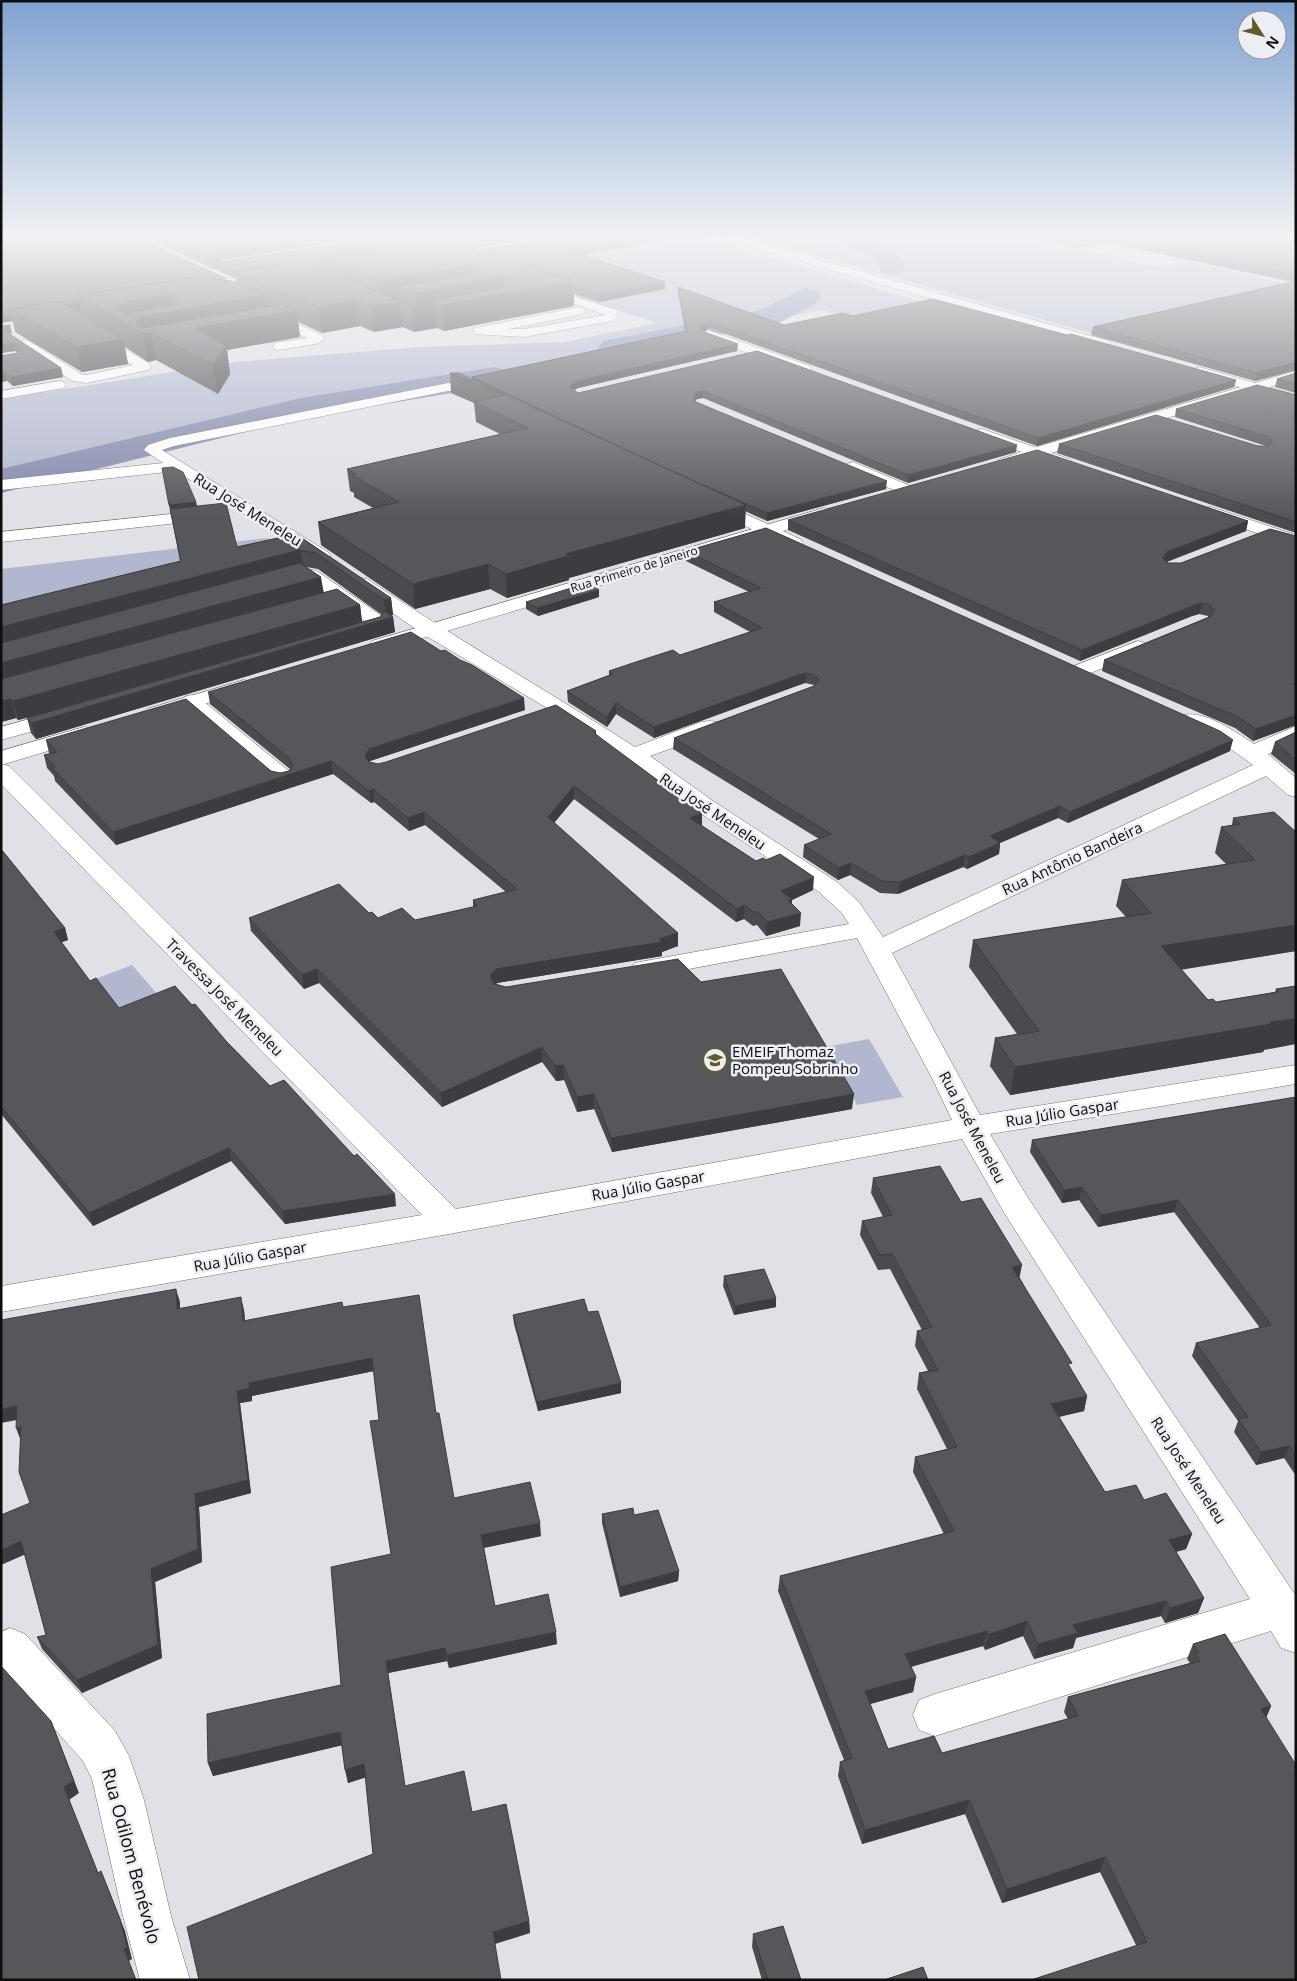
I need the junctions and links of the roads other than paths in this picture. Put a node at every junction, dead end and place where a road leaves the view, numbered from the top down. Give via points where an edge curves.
1 (87, 330) edge
2 (301, 330) edge
3 (482, 330) edge
4 (538, 330) edge
5 (1055, 330) edge
6 (708, 334) edge
7 (14, 338) edge
8 (279, 346) edge
9 (1120, 349) edge
10 (759, 352) junction
11 (730, 358) edge
12 (1187, 368) edge
13 (820, 374) edge
14 (1296, 375) edge
15 (44, 376) edge
16 (1253, 387) junction
17 (1, 395) edge
18 (1296, 399) edge
19 (501, 406) edge
20 (1154, 417) junction
21 (1181, 426) edge
22 (972, 429) edge
23 (1035, 452) junction
24 (836, 460) edge
25 (179, 466) junction
26 (992, 466) edge
27 (1081, 468) edge
28 (926, 484) edge
29 (1, 485) edge
30 (907, 490) junction
31 (698, 497) edge
32 (879, 497) edge
33 (1193, 506) edge
34 (842, 508) edge
35 (251, 510) junction
36 (766, 530) junction
37 (1268, 531) junction
38 (1, 537) edge
39 (1242, 541) edge
40 (1296, 541) edge
41 (809, 550) edge
42 (334, 564) edge
43 (350, 575) edge
44 (268, 581) edge
45 (430, 630) junction
46 (329, 640) edge
47 (1154, 640) edge
48 (344, 656) edge
49 (258, 681) edge
50 (1108, 682) edge
51 (191, 701) junction
52 (559, 707) junction
53 (84, 710) edge
54 (1172, 711) edge
55 (138, 717) edge
56 (531, 717) edge
57 (724, 722) edge
58 (102, 728) edge
59 (1296, 732) edge
60 (1, 734) edge
61 (633, 755) junction
62 (1, 758) edge
63 (1260, 760) junction
64 (1, 771) edge
65 (282, 777) edge
66 (1296, 790) edge
67 (871, 939) junction
68 (618, 973) edge
69 (1296, 1074) edge
70 (971, 1127) junction
71 (449, 1222) junction
72 (1, 1299) edge
73 (1288, 1622) edge
74 (10, 1648) dead end
75 (935, 1714) dead end
76 (164, 1980) edge

1 - 7 street via 144,367 77,378
2 - 8 street via 318,338
3 - 4 street via 479,331
5 - 9 street
6 - 10 street
10 - 11 street
10 - 13 street
12 - 16 street
14 - 16 street
15 - 17 street via 59,386
16 - 18 street
16 - 20 street
19 - 25 street, Rua José Meneleu via 456,386 153,448
20 - 21 street
20 - 23 street
22 - 23 street
23 - 26 street
23 - 27 street
24 - 30 street
25 - 29 street
25 - 35 street, Rua José Meneleu
28 - 30 street
30 - 32 street
31 - 36 street
33 - 37 street
34 - 36 street, Rua Primeiro de Janeiro
35 - 38 street
35 - 42 street, Rua José Meneleu
36 - 41 street
36 - 45 street, Rua Primeiro de Janeiro
37 - 39 street
37 - 40 street
43 - 45 street, Rua José Meneleu
44 - 46 street via 303,573 311,575 332,600 376,621 367,630
45 - 48 street, Rua Primeiro de Janeiro
45 - 52 street, Rua José Meneleu
47 - 50 street via 1073,666
49 - 51 street
51 - 55 street
51 - 65 street
52 - 56 street
52 - 61 street, Rua José Meneleu
53 - 60 street
54 - 63 street via 1226,735
57 - 61 street
58 - 62 street
59 - 63 street, Rua Antônio Bandeira
61 - 67 street, Rua José Meneleu via 828,887 850,907
63 - 66 street
63 - 67 street, Rua Antônio Bandeira
64 - 71 street, Travessa José Meneleu
67 - 68 street, Rua Antônio Bandeira
67 - 70 street, Rua José Meneleu
69 - 70 street, Rua Júlio Gaspar
70 - 71 street, Rua Júlio Gaspar
70 - 73 street, Rua José Meneleu via 1016,1206
71 - 72 street, Rua Júlio Gaspar
73 - 75 street, Rua José Meneleu
74 - 76 street, Rua Odilom Benévolo via 99,1746 113,1772

